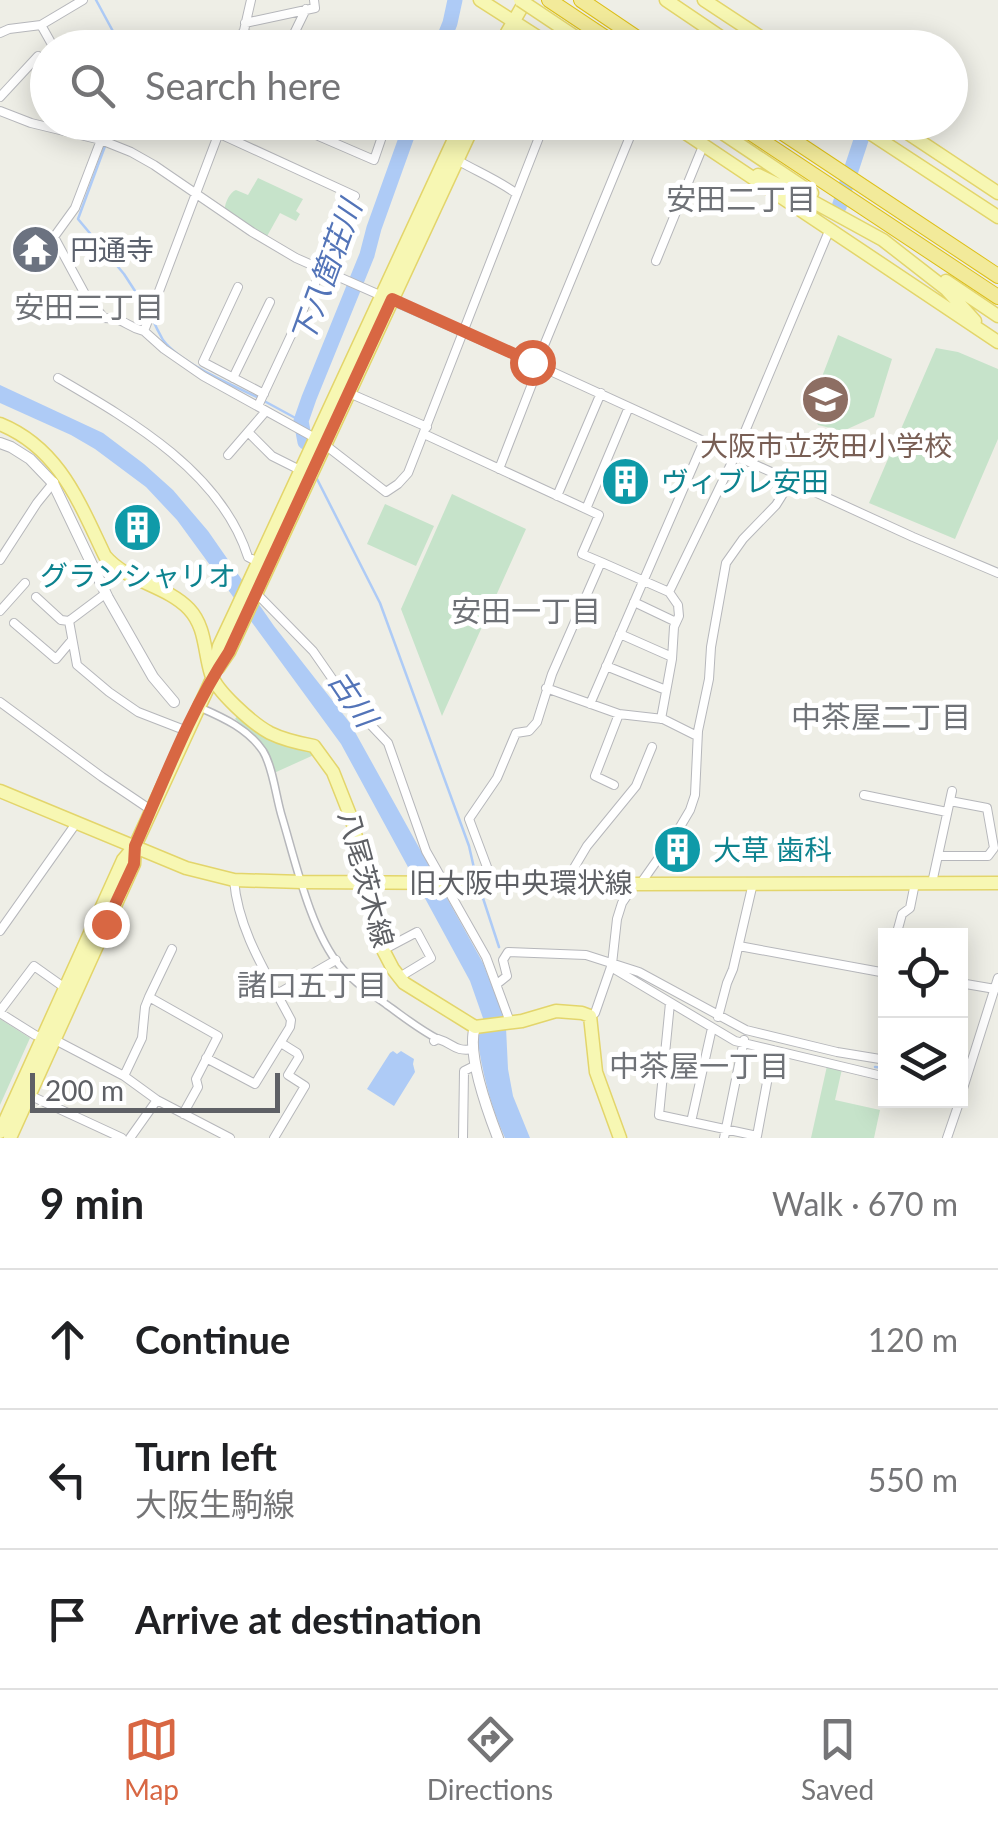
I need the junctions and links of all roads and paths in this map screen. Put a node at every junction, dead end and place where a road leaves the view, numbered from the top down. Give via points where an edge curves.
1 (83, 0) edge
2 (251, 0) edge
3 (314, 0) edge
4 (480, 0) edge
5 (523, 0) edge
6 (549, 0) edge
7 (580, 0) edge
8 (596, 0) edge
9 (666, 0) edge
10 (704, 0) edge
11 (306, 10) junction
12 (515, 22) junction
13 (41, 25) junction
14 (244, 27) junction
15 (44, 30) edge
16 (243, 30) edge
17 (249, 30) edge
18 (297, 30) edge
19 (510, 30) edge
20 (513, 30) edge
21 (527, 30) edge
22 (566, 30) edge
23 (594, 30) edge
24 (625, 30) edge
25 (638, 30) edge
26 (711, 30) edge
27 (751, 30) edge
28 (0, 33) edge
29 (30, 65) edge
30 (0, 97) edge
31 (0, 111) edge
32 (30, 123) edge
33 (97, 140) edge
34 (218, 140) edge
35 (233, 140) edge
36 (328, 140) edge
37 (381, 140) edge
38 (454, 140) edge
39 (466, 140) edge
40 (537, 140) edge
41 (629, 140) edge
42 (694, 140) edge
43 (733, 140) edge
44 (761, 140) edge
45 (792, 140) edge
46 (881, 140) edge
47 (918, 140) edge
48 (101, 141) junction
49 (703, 146) junction
50 (457, 160) junction
51 (958, 191) junction
52 (196, 193) junction
53 (998, 193) edge
54 (517, 194) junction
55 (355, 196) dead end
56 (998, 208) edge
57 (998, 218) edge
58 (829, 231) junction
59 (883, 240) junction
60 (656, 261) dead end
61 (322, 269) junction
62 (998, 276) edge
63 (238, 288) dead end
64 (998, 296) edge
65 (387, 297) junction
66 (270, 302) dead end
67 (998, 316) edge
68 (144, 330) junction
69 (463, 332) junction
70 (994, 340) edge
71 (538, 365) junction
72 (58, 378) dead end
73 (233, 378) junction
74 (349, 393) junction
75 (601, 394) junction
76 (262, 402) junction
77 (629, 406) junction
78 (0, 424) edge
79 (426, 430) junction
80 (248, 432) junction
81 (704, 440) junction
82 (315, 442) junction
83 (0, 443) edge
84 (735, 454) junction
85 (228, 455) dead end
86 (498, 469) junction
87 (303, 472) junction
88 (57, 478) junction
89 (791, 480) junction
90 (557, 496) junction
91 (586, 509) junction
92 (0, 560) edge
93 (258, 562) junction
94 (601, 562) junction
95 (998, 572) edge
96 (644, 582) junction
97 (25, 583) dead end
98 (252, 588) junction
99 (669, 592) junction
100 (105, 594) junction
101 (36, 597) dead end
102 (634, 602) junction
103 (0, 612) edge
104 (70, 621) junction
105 (676, 622) junction
106 (14, 623) dead end
107 (620, 634) junction
108 (72, 640) junction
109 (672, 657) junction
110 (606, 666) junction
111 (212, 678) junction
112 (546, 688) junction
113 (666, 690) junction
114 (0, 702) edge
115 (174, 702) dead end
116 (590, 704) junction
117 (198, 707) junction
118 (619, 714) junction
119 (661, 719) junction
120 (187, 730) junction
121 (697, 736) junction
122 (652, 748) dead end
123 (614, 785) dead end
124 (0, 790) edge
125 (952, 790) dead end
126 (864, 796) dead end
127 (950, 801) junction
128 (151, 810) junction
129 (948, 812) junction
130 (77, 822) junction
131 (135, 846) junction
132 (938, 856) junction
133 (234, 880) junction
134 (366, 881) junction
135 (302, 882) junction
136 (442, 882) junction
137 (490, 883) junction
138 (565, 883) junction
139 (753, 883) junction
140 (916, 883) junction
141 (932, 883) junction
142 (998, 883) edge
143 (638, 884) junction
144 (898, 928) edge
145 (0, 931) edge
146 (739, 946) junction
147 (172, 949) dead end
148 (382, 950) junction
149 (336, 960) junction
150 (612, 966) junction
151 (626, 972) junction
152 (878, 972) edge
153 (398, 978) junction
154 (998, 978) edge
155 (497, 984) junction
156 (968, 984) edge
157 (65, 988) junction
158 (995, 989) junction
159 (277, 994) junction
160 (148, 997) junction
161 (670, 1003) junction
162 (0, 1012) edge
163 (590, 1016) junction
164 (718, 1017) junction
165 (508, 1022) junction
166 (479, 1026) junction
167 (712, 1028) junction
168 (746, 1030) junction
169 (48, 1039) junction
170 (436, 1040) joint
171 (281, 1043) junction
172 (744, 1043) junction
173 (474, 1049) junction
174 (773, 1050) junction
175 (866, 1057) junction
176 (206, 1058) junction
177 (968, 1058) edge
178 (878, 1059) edge
179 (476, 1065) junction
180 (864, 1071) junction
181 (878, 1075) edge
182 (124, 1076) junction
183 (29, 1096) junction
184 (156, 1100) junction
185 (955, 1108) edge
186 (183, 1114) junction
187 (691, 1122) junction
188 (0, 1132) edge
189 (725, 1134) edge
190 (496, 1137) edge
191 (10, 1138) edge
192 (126, 1138) edge
193 (230, 1138) edge
194 (274, 1138) edge
195 (462, 1138) edge
196 (620, 1138) edge
197 (947, 1138) edge

1 - 13 street
2 - 14 street
3 - 11 street via 315,8
4 - 12 main road
5 - 12 main road
5 - 22 main road, bridge
6 - 23 highway
7 - 24 highway
8 - 25 highway
9 - 26 main road
10 - 27 main road
11 - 14 street
11 - 18 street
12 - 19 main road
12 - 20 main road
12 - 21 main road
13 - 15 street
13 - 28 street
14 - 16 street
14 - 17 street
29 - 30 street
31 - 32 street
33 - 48 street
34 - 52 street
35 - 55 street
36 - 37 street via 374,160
38 - 65 main road
39 - 50 main road
40 - 54 street
41 - 71 street
42 - 49 main road
43 - 59 main road
44 - 64 highway
45 - 62 highway
46 - 51 main road
47 - 53 main road
48 - 52 street
48 - 68 street via 76,208 54,237 104,318
49 - 58 main road
49 - 59 main road
49 - 60 street
50 - 54 street
50 - 65 main road
51 - 56 main road
51 - 57 main road
52 - 61 street via 281,251
52 - 68 street
54 - 69 street
58 - 70 main road
58 - 84 street
59 - 67 main road
59 - 70 main road via 950,293
61 - 65 street
61 - 76 street
63 - 73 street via 203,362
65 - 69 street
65 - 74 main road
65 - 82 main road
66 - 73 street
68 - 76 street via 203,376
69 - 71 street
69 - 79 street
71 - 75 street
71 - 86 street
72 - 93 street via 182,463 224,509 248,557
73 - 76 street
74 - 79 street
74 - 82 main road
75 - 77 street
75 - 90 street
76 - 80 street
76 - 82 street
77 - 81 street
77 - 91 street
78 - 88 main road via 44,450
79 - 82 street via 406,476 386,492
79 - 86 street
80 - 85 street
80 - 87 street via 274,458
81 - 84 street
81 - 96 street
82 - 87 main road
83 - 88 street
84 - 89 street
84 - 99 street
86 - 90 street
87 - 93 main road
87 - 98 main road
88 - 92 street
88 - 100 street
88 - 111 main road via 112,564 189,609 200,625
89 - 95 street
89 - 121 street via 726,563
90 - 91 street
91 - 94 street via 599,515 582,554
93 - 98 main road
94 - 96 street
94 - 112 street
96 - 99 street
96 - 102 street
97 - 103 street
98 - 111 main road via 220,646
98 - 136 street via 388,743
99 - 105 street via 678,608
100 - 104 street
100 - 115 street
101 - 104 street
102 - 105 street
102 - 107 street
104 - 108 street
105 - 109 street
106 - 108 street via 56,659
107 - 109 street
107 - 110 street
108 - 120 street via 77,665 109,692 138,712
109 - 113 street
110 - 113 street
110 - 116 street
111 - 117 main road
111 - 134 main road, 八尾茨木線 via 266,731 314,746 333,772 352,820
112 - 116 street
112 - 137 street via 536,725 516,732 497,778 469,818
113 - 119 street
114 - 128 street
116 - 118 street
117 - 120 main road
117 - 135 street via 231,721 267,758
118 - 119 street
118 - 123 street via 595,776
119 - 121 street
120 - 128 main road
121 - 143 street via 694,800
122 - 138 street via 636,786
124 - 130 main road, 旧大阪中央環状線
125 - 127 street
126 - 129 street
127 - 129 street
127 - 132 street via 987,808 994,848 988,856
128 - 131 main road
129 - 132 street
130 - 131 main road, 旧大阪中央環状線
130 - 145 street
131 - 133 main road, 旧大阪中央環状線
131 - 157 main road
131 - 169 main road via 134,864
132 - 141 street
133 - 135 main road, 旧大阪中央環状線
133 - 159 street via 248,938
134 - 135 main road, 旧大阪中央環状線
134 - 136 main road, 旧大阪中央環状線
134 - 148 main road, 八尾茨木線
135 - 149 street
136 - 137 main road, 旧大阪中央環状線
136 - 155 street
137 - 138 main road, 旧大阪中央環状線
138 - 143 main road, 旧大阪中央環状線
139 - 140 main road, 旧大阪中央環状線
139 - 143 main road, 旧大阪中央環状線
139 - 146 street
140 - 141 main road, 旧大阪中央環状線
140 - 144 street
141 - 142 main road, 旧大阪中央環状線
143 - 150 street via 622,903
146 - 152 street
146 - 164 street
147 - 160 street
148 - 153 main road, 八尾茨木線
148 - 153 street via 417,932 431,958
149 - 159 street
149 - 170 street
150 - 151 street
150 - 155 street via 583,954 510,952 503,958 506,978
150 - 163 street
151 - 161 street
151 - 164 street via 649,977
153 - 166 main road, 八尾茨木線
154 - 158 street
155 - 165 street
156 - 158 street
157 - 162 street via 34,966
157 - 169 main road
158 - 177 street
159 - 171 street via 292,1020
160 - 176 street via 218,1036
160 - 182 street via 142,1038
161 - 167 street
161 - 187 street via 658,1115
162 - 169 street
163 - 165 main road via 556,1011
163 - 196 main road via 596,1072
164 - 168 street
165 - 166 main road
166 - 173 street
167 - 172 street
167 - 187 street
168 - 172 street
168 - 175 street
169 - 182 street
169 - 183 main road
169 - 188 main road
170 - 173 street via 460,1051
171 - 176 street via 255,1084
171 - 194 street via 297,1052 288,1075 305,1086
172 - 174 street
172 - 189 street
173 - 179 street
174 - 180 street
174 - 189 street via 758,1136
175 - 178 street
175 - 180 street
176 - 186 street
179 - 190 street
179 - 195 street via 464,1072
180 - 181 street
182 - 184 street
183 - 191 main road
183 - 192 street
184 - 186 street
184 - 192 street
185 - 197 street
186 - 193 street
187 - 189 street

